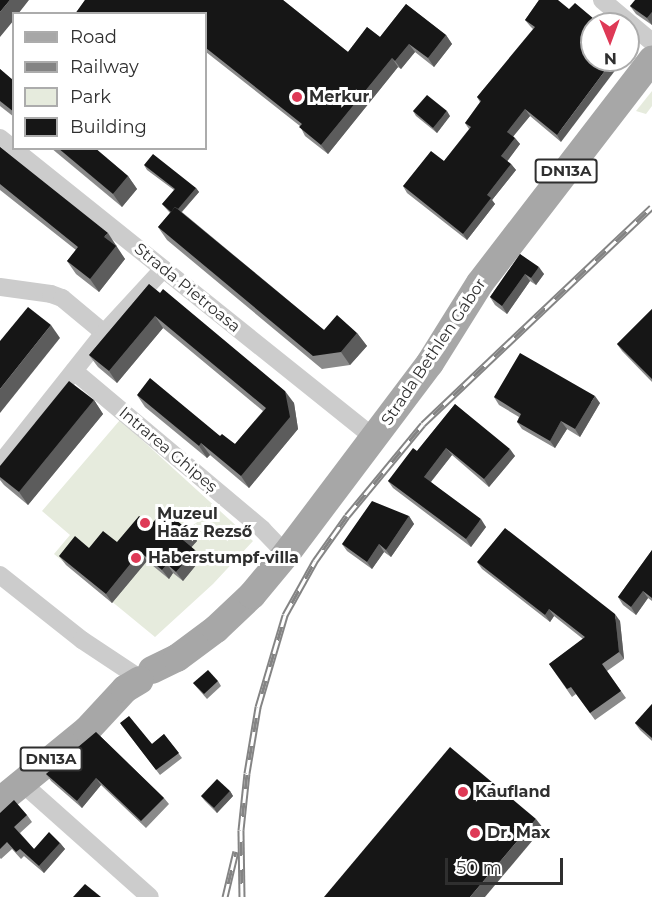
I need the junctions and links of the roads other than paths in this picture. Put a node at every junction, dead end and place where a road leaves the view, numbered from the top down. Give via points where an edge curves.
1 (602, 0) edge
2 (652, 42) edge
3 (652, 60) edge
4 (0, 138) edge
5 (12, 148) edge
6 (15, 150) edge
7 (163, 269) junction
8 (0, 287) edge
9 (104, 333) junction
10 (74, 371) junction
11 (375, 438) junction
12 (0, 464) edge
13 (286, 554) junction
14 (0, 575) edge
15 (148, 678) junction
16 (22, 783) junction
17 (0, 801) edge
18 (150, 897) edge

1 - 2 street
3 - 11 main road, Strada Bethlen Gábor / DN13A via 480,283 430,363
4 - 5 street, Strada Pietroasa
6 - 7 street, Strada Pietroasa
7 - 9 street
7 - 11 street, Strada Pietroasa
8 - 9 street via 62,298
9 - 10 street
10 - 12 street
10 - 13 street, Intrarea Ghipeș via 262,529
11 - 13 main road, Strada Bethlen Gábor / DN13A
13 - 15 main road, Strada Bethlen Gábor / DN13A via 252,595 216,629
14 - 15 street via 82,640
15 - 16 main road, DN13A via 134,701 101,717
16 - 17 main road, DN13A
16 - 18 street

